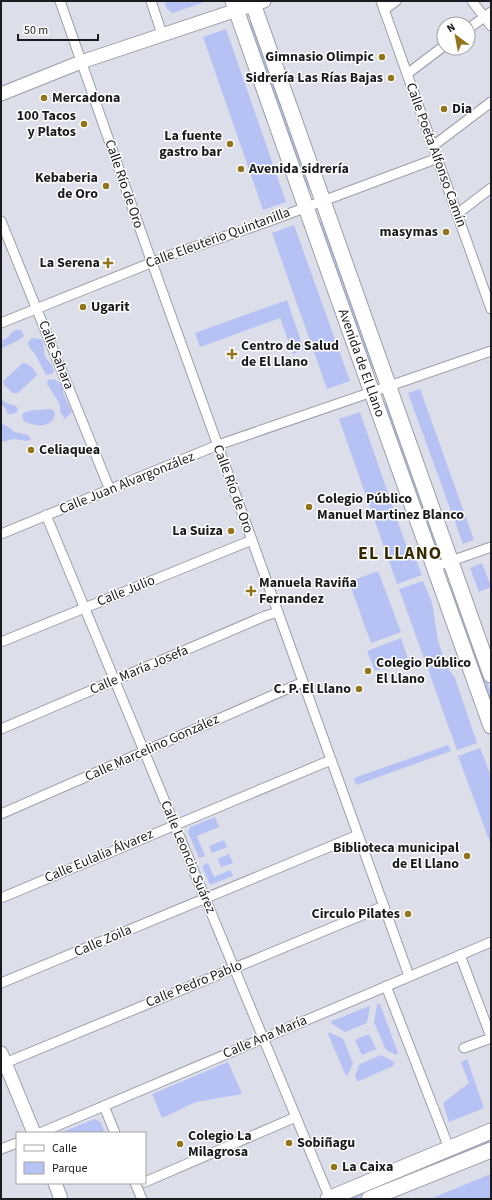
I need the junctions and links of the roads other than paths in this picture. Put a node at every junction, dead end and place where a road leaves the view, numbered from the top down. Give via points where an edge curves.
1 (151, 1) edge
2 (381, 1) edge
3 (396, 1) edge
4 (472, 1) edge
5 (256, 2) edge
6 (60, 3) edge
7 (234, 5) edge
8 (384, 10) junction
9 (488, 14) edge
10 (476, 23) edge
11 (491, 26) edge
12 (162, 34) junction
13 (436, 52) edge
14 (81, 62) junction
15 (407, 74) junction
16 (1, 94) edge
17 (491, 102) edge
18 (433, 146) junction
19 (438, 158) junction
20 (491, 188) edge
21 (323, 200) junction
22 (305, 207) junction
23 (457, 214) junction
24 (1, 221) edge
25 (152, 262) junction
26 (36, 308) junction
27 (491, 309) edge
28 (1, 323) edge
29 (491, 351) edge
30 (389, 386) junction
31 (372, 392) junction
32 (218, 445) junction
33 (110, 490) junction
34 (46, 515) junction
35 (1, 534) edge
36 (252, 540) junction
37 (491, 547) edge
38 (451, 562) junction
39 (434, 567) junction
40 (85, 607) junction
41 (278, 612) junction
42 (1, 642) edge
43 (491, 675) edge
44 (115, 680) junction
45 (303, 682) junction
46 (491, 726) edge
47 (1, 729) edge
48 (145, 752) junction
49 (331, 760) junction
50 (1, 814) edge
51 (175, 825) junction
52 (358, 835) junction
53 (1, 898) edge
54 (206, 898) junction
55 (384, 906) junction
56 (491, 942) edge
57 (460, 955) junction
58 (234, 968) junction
59 (409, 976) junction
60 (1, 983) edge
61 (386, 986) junction
62 (264, 1038) junction
63 (491, 1038) edge
64 (464, 1048) dead end
65 (3, 1058) edge
66 (104, 1106) junction
67 (296, 1117) junction
68 (491, 1131) edge
69 (34, 1132) edge
70 (42, 1132) edge
71 (115, 1132) edge
72 (16, 1143) edge
73 (449, 1148) junction
74 (1, 1149) edge
75 (491, 1150) edge
76 (146, 1180) edge
77 (55, 1184) edge
78 (140, 1184) edge
79 (61, 1199) edge
80 (142, 1199) edge
81 (329, 1199) edge
82 (369, 1199) edge

1 - 12 street
2 - 8 street, Calle Poeta Alfonso Camín
3 - 8 street
4 - 9 street
5 - 7 street
5 - 21 main road, Avenida de El Llano
6 - 14 street, Calle Río de Oro
7 - 12 street
7 - 22 main road, Avenida de El Llano
8 - 15 street, Calle Poeta Alfonso Camín
9 - 10 street
9 - 11 street
12 - 14 street
13 - 15 street
14 - 16 street
14 - 25 street, Calle Río de Oro
15 - 18 street, Calle Poeta Alfonso Camín
17 - 18 street
18 - 19 street, Calle Poeta Alfonso Camín
19 - 21 street, Calle Eleuterio Quintanilla
19 - 23 street, Calle Poeta Alfonso Camín
20 - 23 street
21 - 22 street, Calle Eleuterio Quintanilla
21 - 30 main road, Avenida de El Llano
22 - 25 street, Calle Eleuterio Quintanilla
22 - 31 main road, Avenida de El Llano
23 - 27 street, Calle Poeta Alfonso Camín
24 - 26 street, Calle Sahara
25 - 26 street, Calle Eleuterio Quintanilla
25 - 32 street, Calle Río de Oro
26 - 28 street, Calle Eleuterio Quintanilla
26 - 33 street, Calle Sahara
29 - 30 street, Calle Juan Alvargonzález
30 - 31 street, Calle Juan Alvargonzález
30 - 38 main road, Avenida de El Llano
31 - 32 street, Calle Juan Alvargonzález
31 - 39 main road, Avenida de El Llano
32 - 33 street, Calle Juan Alvargonzález
32 - 36 street, Calle Río de Oro
33 - 34 street, Calle Juan Alvargonzález
34 - 35 street, Calle Juan Alvargonzález
34 - 40 street, Calle Leoncio Suárez
36 - 40 street, Calle Julio
36 - 41 street, Calle Río de Oro
37 - 38 street
38 - 39 street
38 - 43 main road, Avenida de El Llano
39 - 46 main road, Avenida de El Llano
40 - 42 street, Calle Julio
40 - 44 street, Calle Leoncio Suárez
41 - 44 street, Calle María Josefa
41 - 45 street, Calle Río de Oro
44 - 47 street, Calle María Josefa
44 - 48 street, Calle Leoncio Suárez
45 - 48 street, Calle Marcelino González
45 - 49 street, Calle Río de Oro
48 - 50 street, Calle Marcelino González
48 - 51 street, Calle Leoncio Suárez
49 - 51 street, Calle Eulalia Álvarez
49 - 52 street, Calle Río de Oro
51 - 53 street, Calle Eulalia Álvarez
51 - 54 street, Calle Leoncio Suárez
52 - 54 street, Calle Zoila
52 - 55 street, Calle Río de Oro
54 - 58 street, Calle Leoncio Suárez
54 - 60 street, Calle Zoila
55 - 58 street, Calle Pedro Pablo
55 - 59 street, Calle Río de Oro
56 - 57 street, Calle Ana María
57 - 59 street, Calle Ana María
57 - 63 street
58 - 62 street, Calle Leoncio Suárez
58 - 65 street, Calle Pedro Pablo
59 - 61 street, Calle Ana María
61 - 62 street, Calle Ana María
61 - 73 street
62 - 66 street, Calle Ana María
62 - 67 street, Calle Leoncio Suárez
63 - 64 street
65 - 69 street
66 - 70 street, Calle Ana María
66 - 71 street
67 - 76 street
67 - 81 street, Calle Leoncio Suárez
68 - 73 main road
72 - 74 street
73 - 81 main road
75 - 82 main road
77 - 79 street
78 - 80 street

